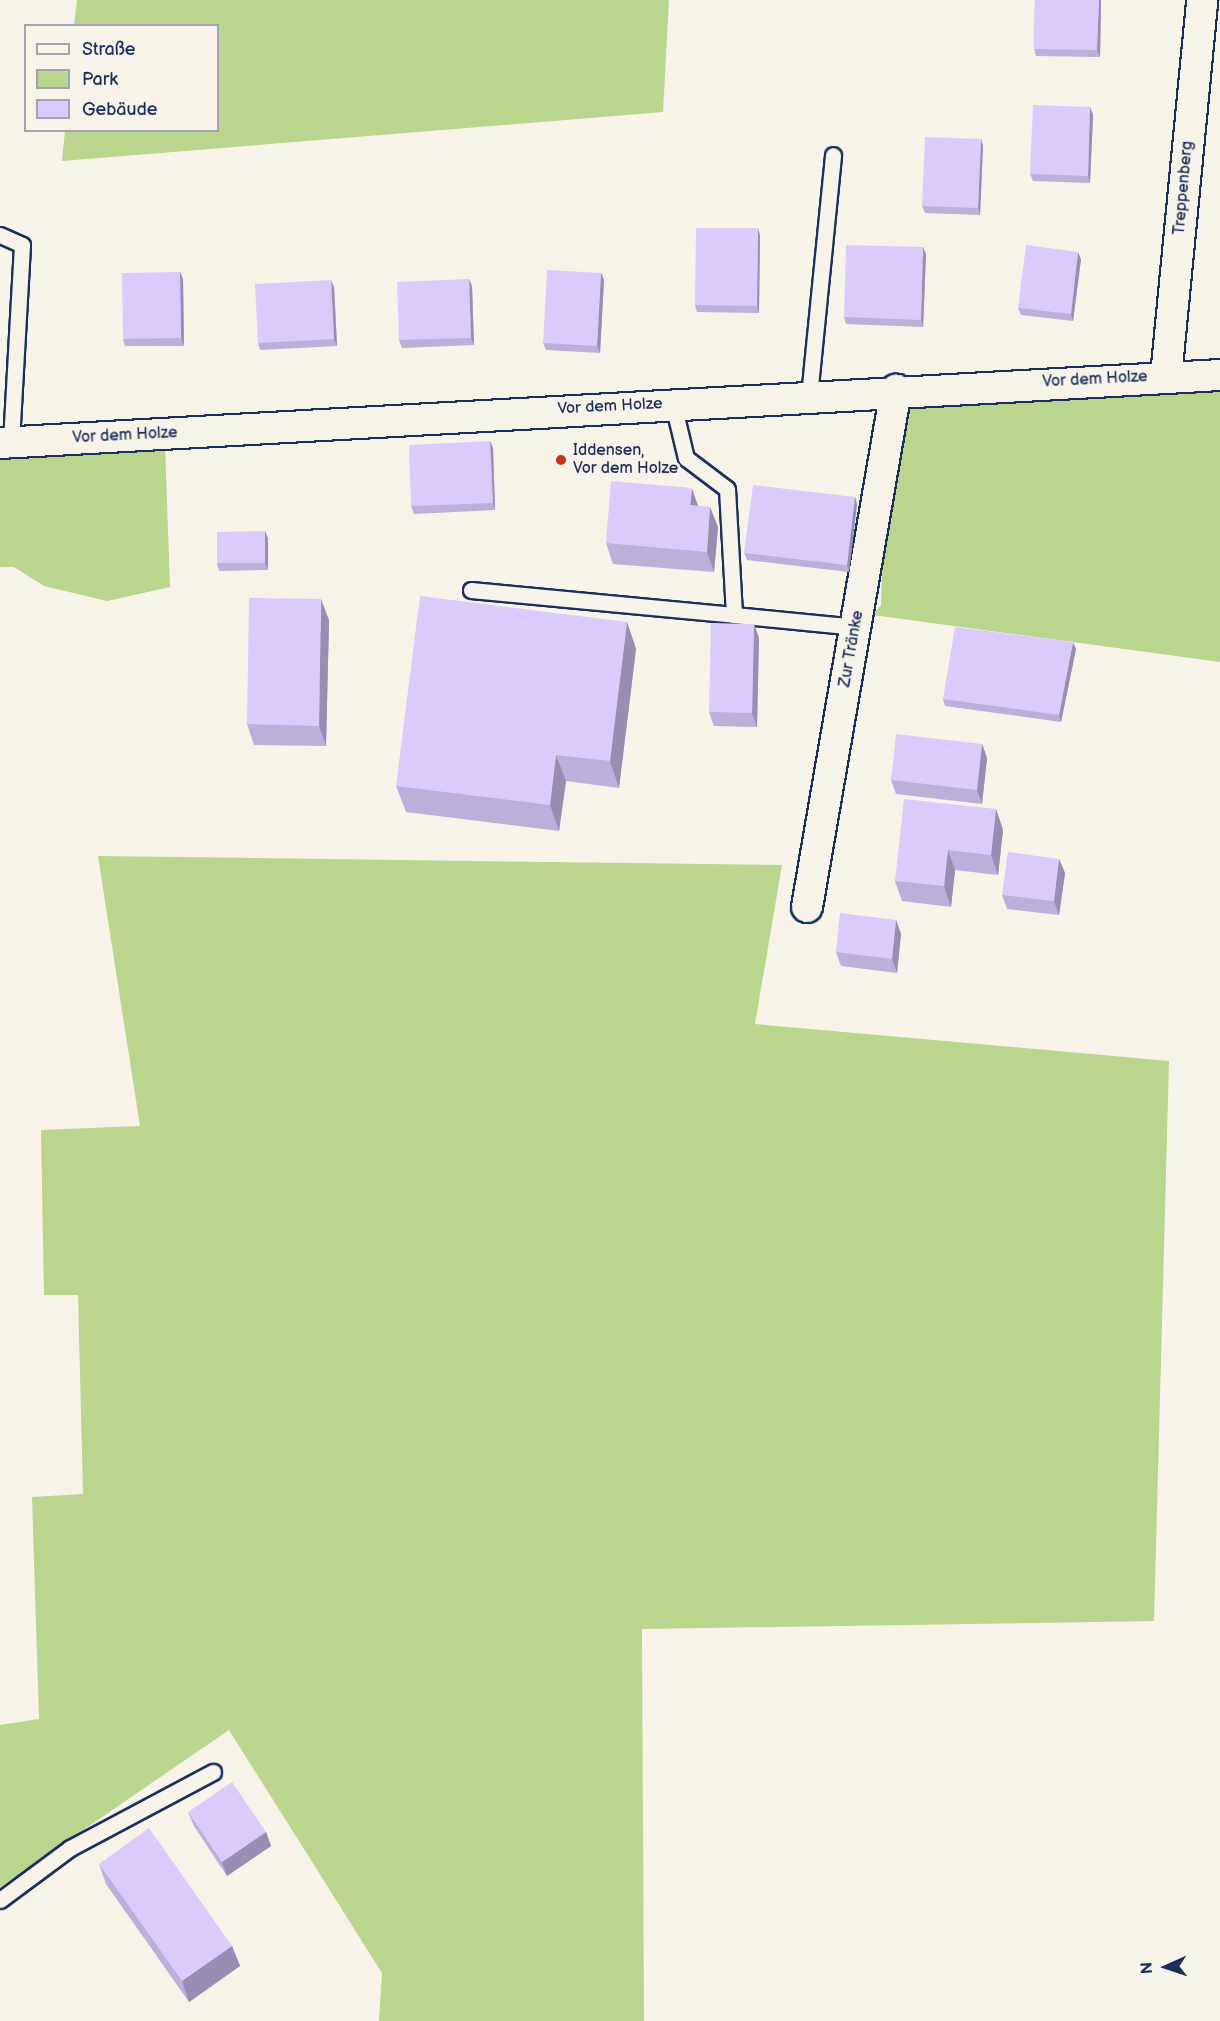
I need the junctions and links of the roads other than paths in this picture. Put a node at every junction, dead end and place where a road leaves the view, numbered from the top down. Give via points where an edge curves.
1 (1202, 0) edge
2 (833, 156) dead end
3 (0, 235) edge
4 (1220, 375) edge
5 (1166, 377) junction
6 (896, 390) junction
7 (809, 396) junction
8 (673, 404) junction
9 (6, 443) edge
10 (471, 590) dead end
11 (734, 615) junction
12 (856, 627) junction
13 (807, 907) dead end
14 (213, 1772) dead end
15 (0, 1900) edge

1 - 5 street, Treppenberg
2 - 7 lane
3 - 9 lane via 22,245
4 - 5 street, Vor dem Holze
5 - 6 street, Vor dem Holze
6 - 7 street, Vor dem Holze
6 - 12 street, Zur Tränke
7 - 8 street, Vor dem Holze
8 - 9 street, Vor dem Holze
8 - 11 lane via 686,458 727,489
10 - 11 lane
11 - 12 lane
12 - 13 street, Zur Tränke
14 - 15 lane via 70,1848

